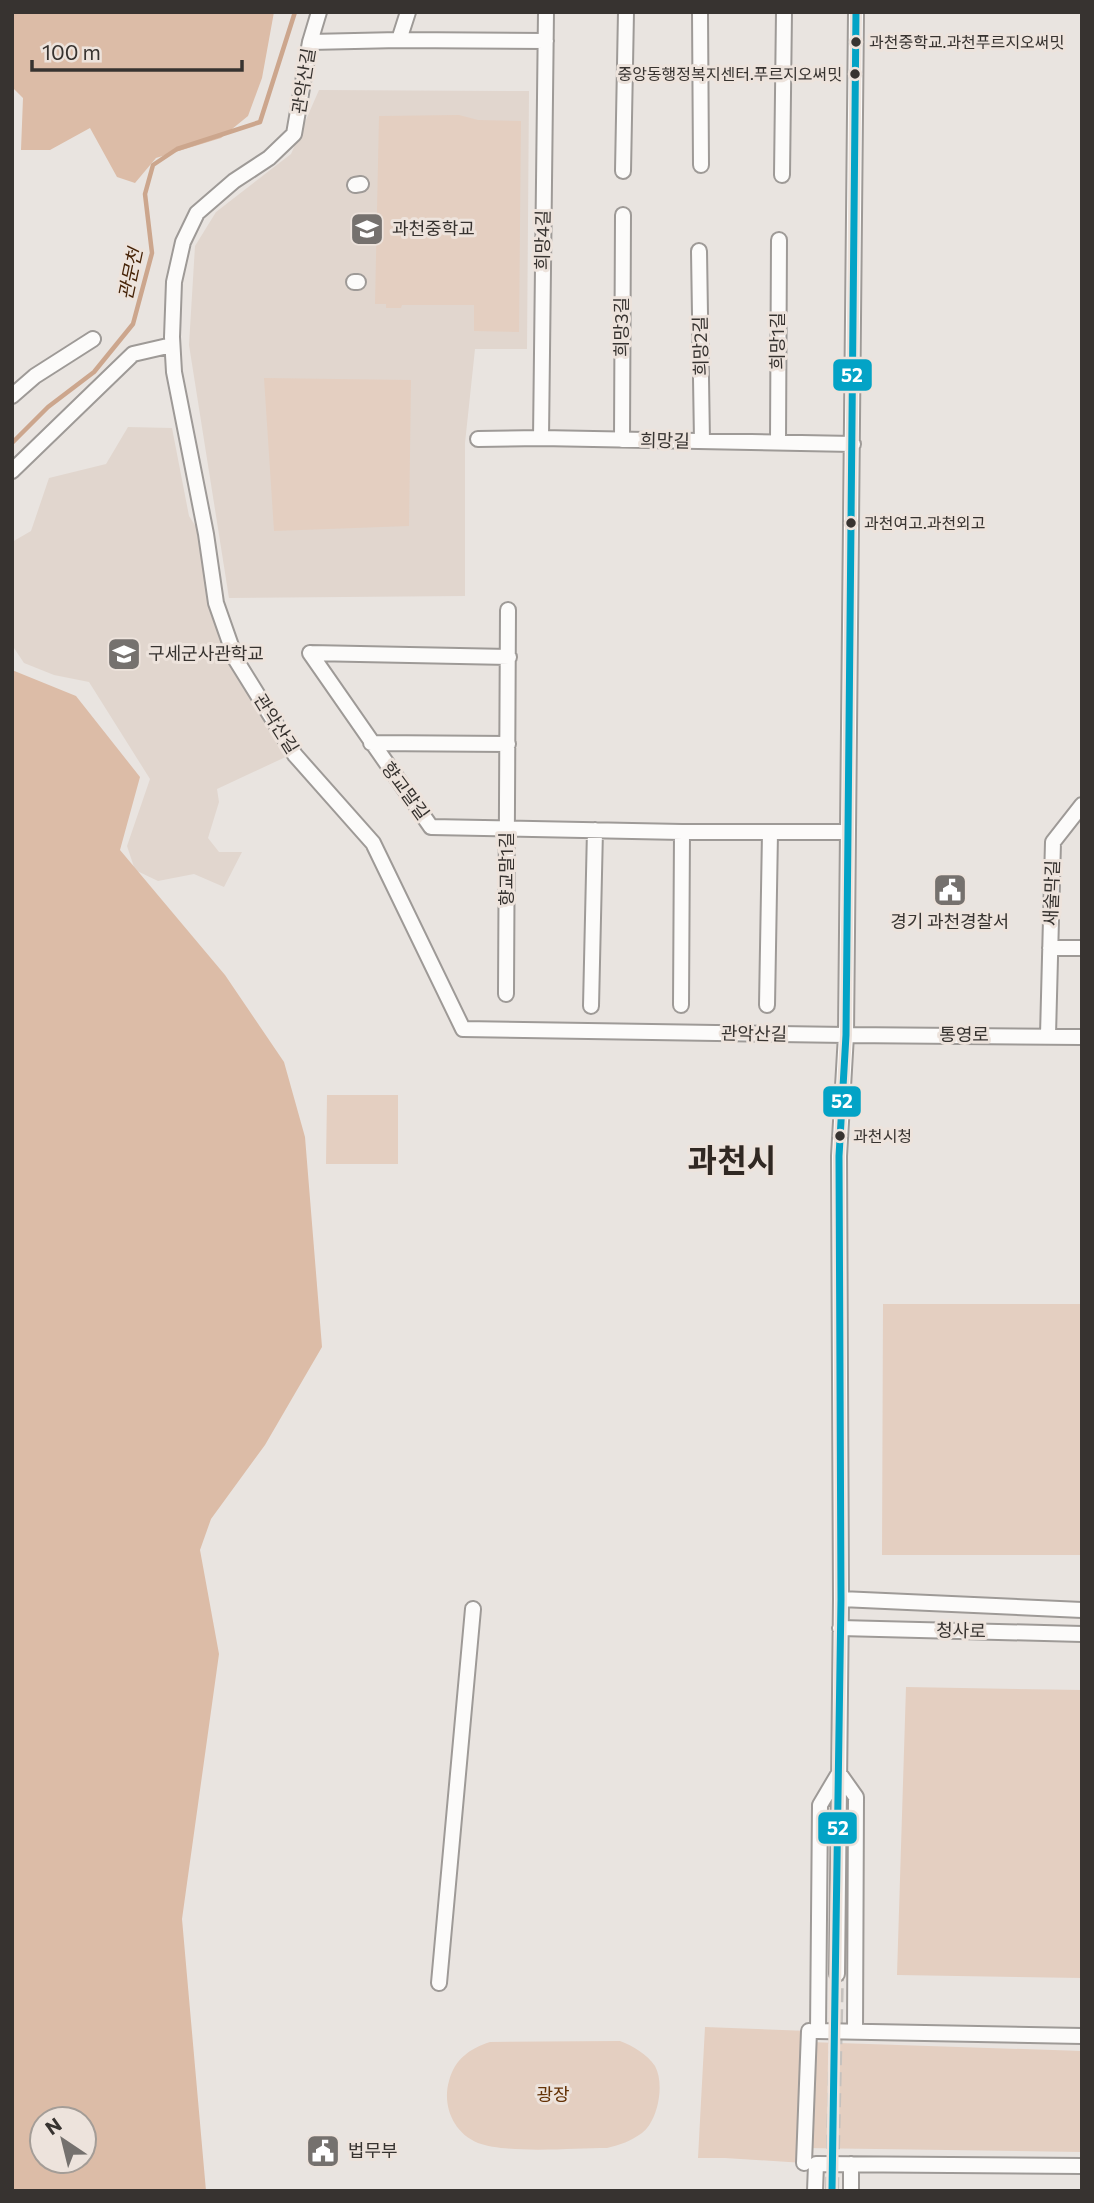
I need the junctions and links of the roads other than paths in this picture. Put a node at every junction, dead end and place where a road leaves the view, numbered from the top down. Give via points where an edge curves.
1 (319, 12) edge
2 (408, 12) edge
3 (546, 12) edge
4 (626, 12) edge
5 (700, 12) edge
6 (784, 12) edge
7 (856, 12) edge
8 (399, 40) junction
9 (546, 41) junction
10 (310, 42) junction
11 (701, 165) dead end
12 (623, 171) dead end
13 (782, 175) dead end
14 (623, 215) dead end
15 (779, 240) dead end
16 (699, 251) dead end
17 (93, 339) dead end
18 (172, 345) junction
19 (12, 396) edge
20 (541, 438) junction
21 (478, 439) dead end
22 (622, 440) junction
23 (702, 441) junction
24 (778, 442) junction
25 (853, 444) junction
26 (12, 471) edge
27 (508, 610) dead end
28 (509, 657) junction
29 (371, 743) junction
30 (508, 744) junction
31 (1082, 805) edge
32 (507, 829) junction
33 (595, 830) junction
34 (682, 832) junction
35 (847, 832) junction
36 (770, 833) junction
37 (1050, 948) junction
38 (1082, 948) edge
39 (506, 994) dead end
40 (681, 1005) dead end
41 (768, 1005) dead end
42 (591, 1006) dead end
43 (846, 1035) junction
44 (1048, 1035) junction
45 (1082, 1037) edge
46 (841, 1599) junction
47 (473, 1609) dead end
48 (1082, 1610) edge
49 (840, 1628) junction
50 (1082, 1634) edge
51 (839, 1773) junction
52 (837, 1974) tunnel mouth
53 (439, 1983) dead end
54 (814, 2031) junction
55 (855, 2032) junction
56 (1082, 2036) edge
57 (810, 2163) junction
58 (851, 2164) junction
59 (1082, 2165) edge
60 (815, 2191) edge
61 (850, 2191) edge

1 - 10 street, 관악산길
2 - 8 street
3 - 9 street, 희망4길
4 - 12 street
5 - 11 street
6 - 13 street
7 - 25 street
8 - 9 street
8 - 10 street
9 - 20 street, 희망4길
10 - 18 street, 관악산길 via 295,134 197,213 183,242 174,282
14 - 22 street, 희망3길
15 - 24 street, 희망1길
16 - 23 street, 희망2길
17 - 19 street via 34,376
18 - 26 street via 133,354
18 - 43 street, 관악산길 via 216,603 236,660 295,755 373,843 463,1029
20 - 21 street, 희망길
20 - 22 street, 희망길
22 - 23 street, 희망길
23 - 24 street, 희망길
24 - 25 street, 희망길
25 - 35 street
27 - 28 street, 향교말1길
28 - 29 street, 향교말길 via 310,653
28 - 30 street, 향교말1길
29 - 30 street
29 - 32 street, 향교말길 via 431,827
30 - 32 street, 향교말1길
31 - 37 street, 새술막길 via 1053,842
32 - 33 street, 향교말길
32 - 39 street, 향교말1길
33 - 34 street, 향교말길
33 - 42 street
34 - 36 street, 향교말길
34 - 40 street
35 - 36 street, 향교말길
35 - 43 street
36 - 41 street
37 - 38 street, 새술막길
37 - 44 street, 새술막길
43 - 44 street, 통영로
43 - 46 street via 839,1156
44 - 45 street, 통영로
46 - 48 street, 청사로
46 - 49 street
47 - 53 street
49 - 50 street, 청사로
49 - 51 street
51 - 52 street
51 - 54 street via 820,1805
51 - 55 street via 856,1797
54 - 55 street
54 - 57 street
55 - 56 street
57 - 58 street
57 - 60 street
58 - 59 street
58 - 61 street

